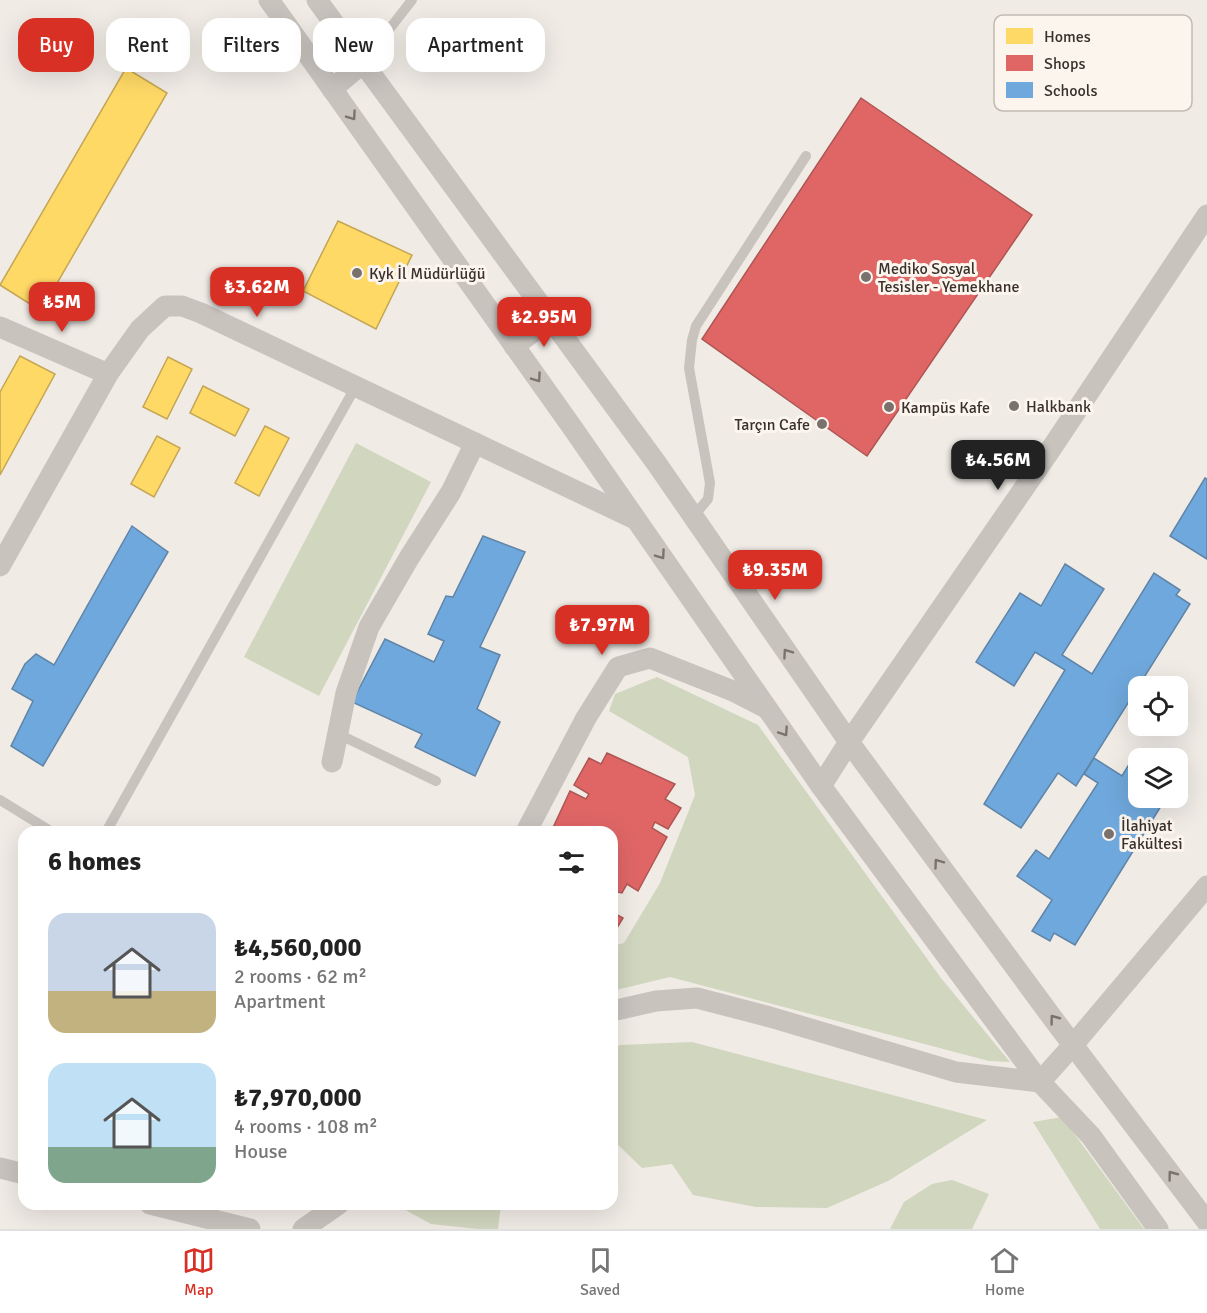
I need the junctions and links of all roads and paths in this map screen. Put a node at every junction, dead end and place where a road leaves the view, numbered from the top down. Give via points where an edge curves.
1 (269, 0) edge
2 (317, 0) edge
3 (412, 0) edge
4 (330, 18) edge
5 (394, 23) edge
6 (352, 72) edge
7 (370, 72) edge
8 (332, 89) junction
9 (806, 156) dead end
10 (1207, 215) edge
11 (551, 320) junction
12 (0, 327) edge
13 (514, 346) junction
14 (108, 374) junction
15 (356, 386) junction
16 (475, 443) junction
17 (693, 517) junction
18 (636, 519) junction
19 (0, 566) edge
20 (769, 710) junction
21 (338, 734) junction
22 (849, 742) junction
23 (332, 762) dead end
24 (436, 781) dead end
25 (821, 786) junction
26 (0, 800) edge
27 (42, 826) edge
28 (109, 826) edge
29 (529, 826) edge
30 (1207, 886) edge
31 (618, 1010) edge
32 (1073, 1045) junction
33 (1040, 1082) junction
34 (0, 1168) edge
35 (18, 1172) edge
36 (174, 1210) edge
37 (329, 1210) edge
38 (1207, 1222) edge
39 (250, 1229) edge
40 (303, 1229) edge
41 (1158, 1229) edge

1 - 8 street
2 - 4 street
3 - 5 lane
6 - 8 street
7 - 11 street
8 -> 13 street
9 - 17 lane via 696,326 689,368 710,483 708,499
10 - 22 street
11 - 13 street
11 - 17 street
12 - 14 street
13 -> 18 street
14 - 15 street via 140,329 165,306 182,306
14 - 19 street
15 - 16 street
15 - 28 lane
16 - 18 street
16 - 21 street via 451,492 369,627 346,693
22 -> 17 street
18 -> 20 street
20 -> 25 street
20 - 29 street via 650,658 618,667 586,718
21 - 23 street
21 - 24 lane
22 - 25 street
32 -> 22 street
25 - 33 street
26 - 27 lane
30 - 32 street
31 - 33 street via 656,1001 697,998 956,1072
32 - 33 street
38 -> 32 street
33 - 41 street via 1091,1136
34 - 35 street
36 - 39 street
37 - 40 street

